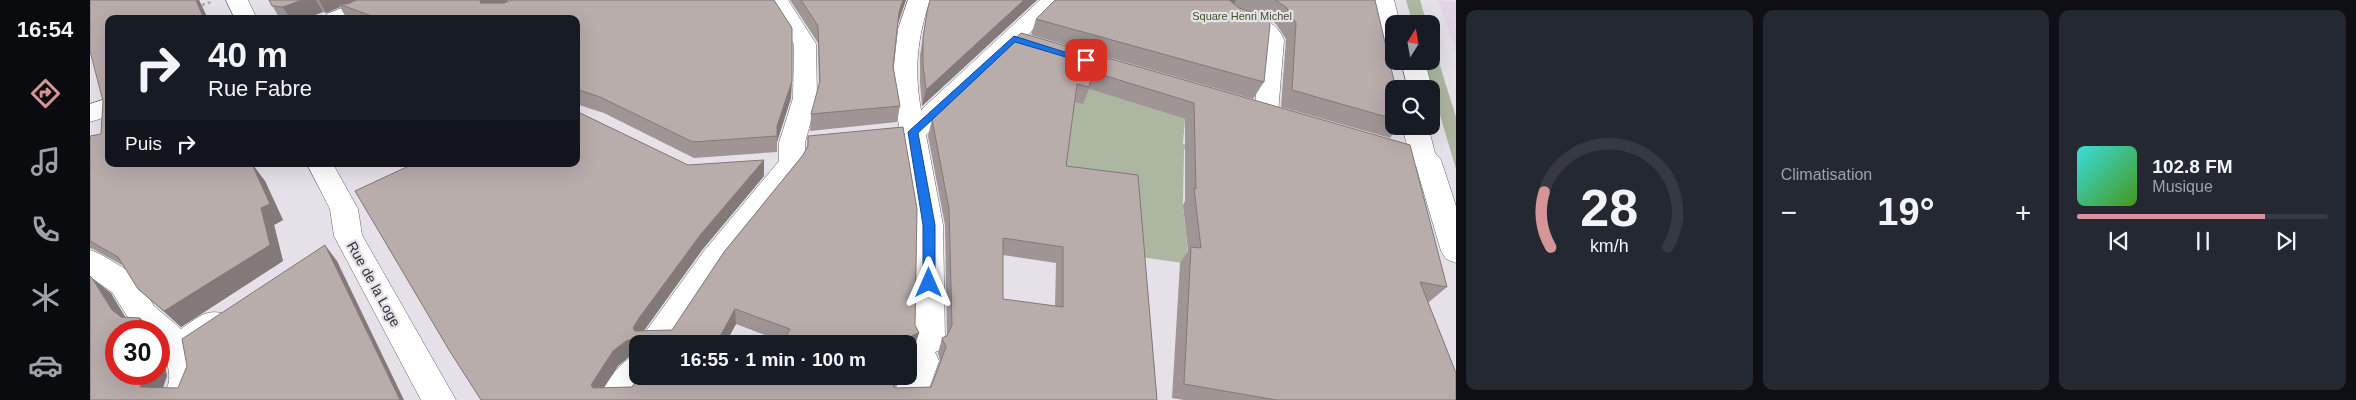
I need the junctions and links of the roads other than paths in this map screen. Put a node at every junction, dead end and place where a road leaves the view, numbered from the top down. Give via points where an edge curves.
1 (237, 0) edge
2 (379, 0) edge
3 (777, 0) edge
4 (919, 0) edge
5 (1052, 0) edge
6 (1383, 0) edge
7 (1396, 0) edge
8 (244, 15) edge
9 (344, 15) edge
10 (1387, 15) edge
11 (1400, 15) edge
12 (1233, 16) edge
13 (105, 108) edge
14 (1266, 113) edge
15 (90, 114) edge
16 (900, 133) junction
17 (1417, 135) edge
18 (1432, 135) edge
19 (821, 140) edge
20 (1359, 140) edge
21 (792, 153) junction
22 (1428, 160) junction
23 (756, 166) edge
24 (322, 167) edge
25 (1456, 251) edge
26 (90, 262) edge
27 (236, 310) edge
28 (661, 335) edge
29 (179, 346) junction
30 (629, 381) edge
31 (177, 400) edge
32 (439, 400) edge
33 (616, 400) edge
34 (908, 400) edge

1 - 8 street
2 - 9 street
3 - 21 street via 806,44 805,98
4 - 16 street via 909,29
5 - 16 street via 1023,41
6 - 10 street
7 - 11 street
12 - 14 street via 1264,26 1272,33
13 - 15 street
16 - 34 street via 929,225 926,350
17 - 22 street via 1422,153
18 - 22 street via 1438,156
19 - 21 street
20 - 22 street
21 - 23 street
21 - 28 street
22 - 25 street
24 - 32 street, Rue de la Loge via 344,209 336,244
26 - 29 street via 123,283 143,315
27 - 29 street
29 - 31 street via 186,383 185,392
30 - 33 street

